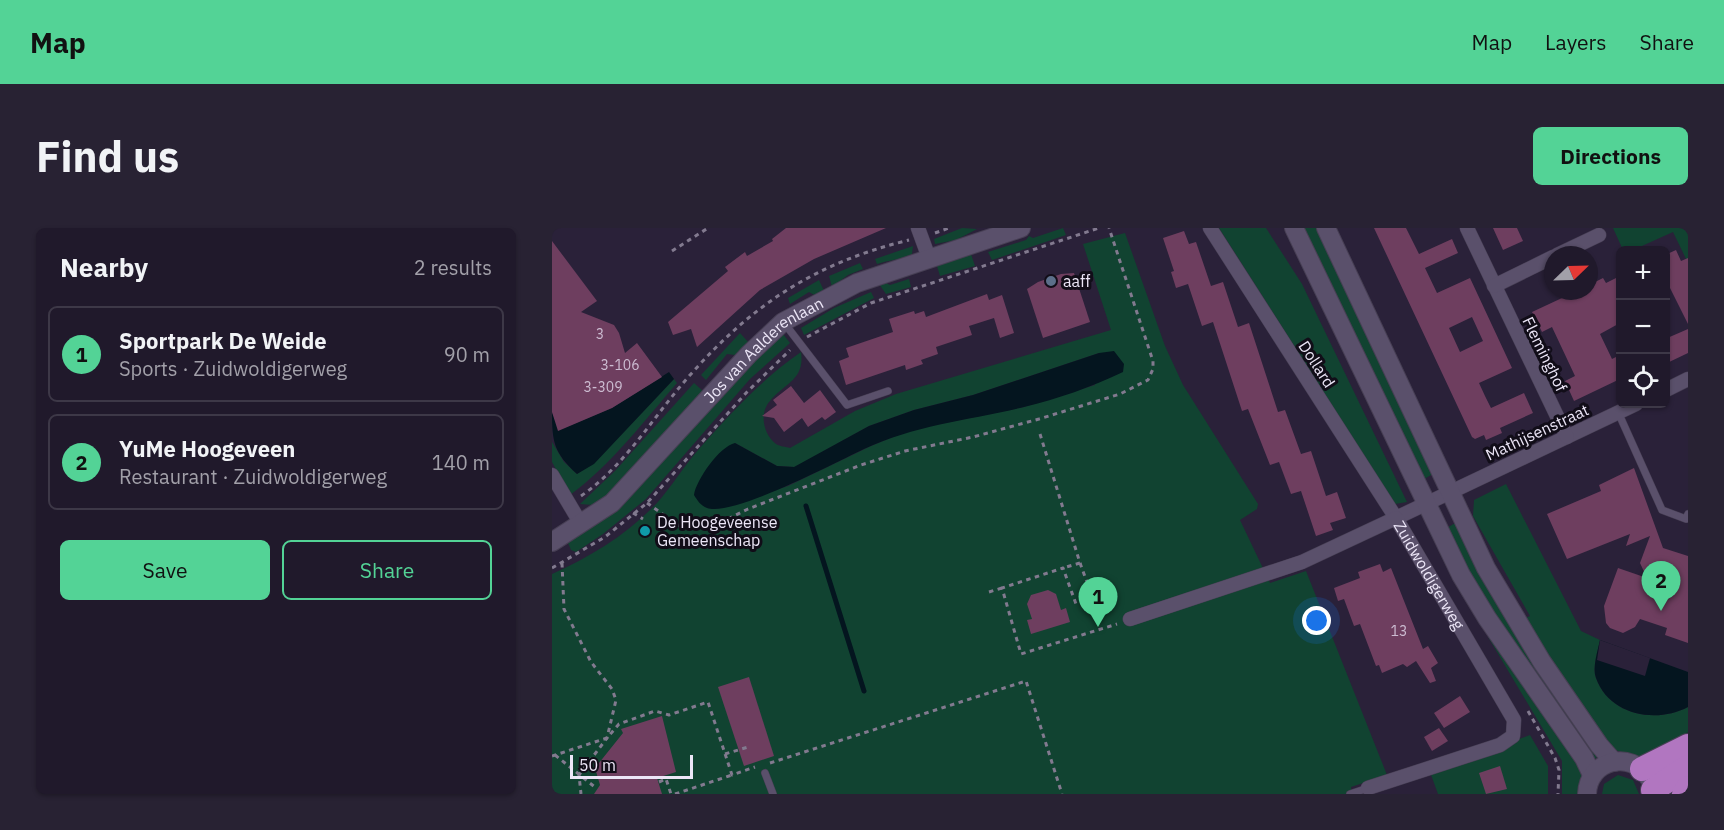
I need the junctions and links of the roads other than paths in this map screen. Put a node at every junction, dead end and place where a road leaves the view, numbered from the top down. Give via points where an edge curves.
1 (918, 228) edge
2 (1021, 228) edge
3 (1210, 228) edge
4 (1294, 228) edge
5 (1326, 228) edge
6 (1467, 228) edge
7 (1599, 235) dead end
8 (1576, 246) edge
9 (929, 258) junction
10 (1544, 261) edge
11 (1494, 286) junction
12 (783, 322) junction
13 (1688, 379) edge
14 (1670, 388) edge
15 (888, 391) dead end
16 (1627, 408) edge
17 (1618, 412) junction
18 (1567, 437) junction
19 (552, 475) edge
20 (1451, 491) junction
21 (1426, 504) junction
22 (1688, 514) edge
23 (1396, 518) junction
24 (581, 524) junction
25 (552, 542) edge
26 (1130, 619) road end
27 (1688, 746) edge
28 (1614, 762) junction
29 (1688, 767) edge
30 (1642, 769) junction
31 (765, 773) dead end
32 (1592, 775) junction
33 (1368, 788) joint
34 (1688, 788) edge
35 (1653, 792) edge
36 (772, 794) edge
37 (1350, 794) edge
38 (1587, 794) edge
39 (1684, 794) edge

1 - 9 street
2 - 9 main road, Jos van Aalderenlaan
3 - 23 street, Dollard
4 - 21 main road, Zuidwoldigerweg
5 - 20 main road
6 - 11 street, Fleminghof
7 - 8 street
9 - 12 main road, Jos van Aalderenlaan via 857,283
10 - 11 street
11 - 18 street, Fleminghof
12 - 15 lane via 848,405
12 - 24 main road, Jos van Aalderenlaan via 612,503
13 - 14 street
16 - 17 street, Mathijsenstraat
17 - 18 street, Mathijsenstraat
17 - 22 lane via 1662,510 1686,519
18 - 20 street, Mathijsenstraat
19 - 24 street
20 - 21 street, Mathijsenstraat
20 - 28 main road via 1510,613 1592,736
21 - 23 street, Mathijsenstraat
21 - 32 main road, Zuidwoldigerweg via 1482,609
23 - 26 street, Zuidwoldigerweg via 1302,562
23 - 33 street, Zuidwoldigerweg via 1514,720 1513,736 1500,745
24 - 25 main road, Jos van Aalderenlaan
27 - 30 highway
28 - 30 main road via 1627,761
28 - 32 main road
29 - 35 highway
30 - 35 main road
31 - 36 lane
32 - 38 main road
33 - 37 lane, Zuidwoldigerweg
34 - 39 highway

